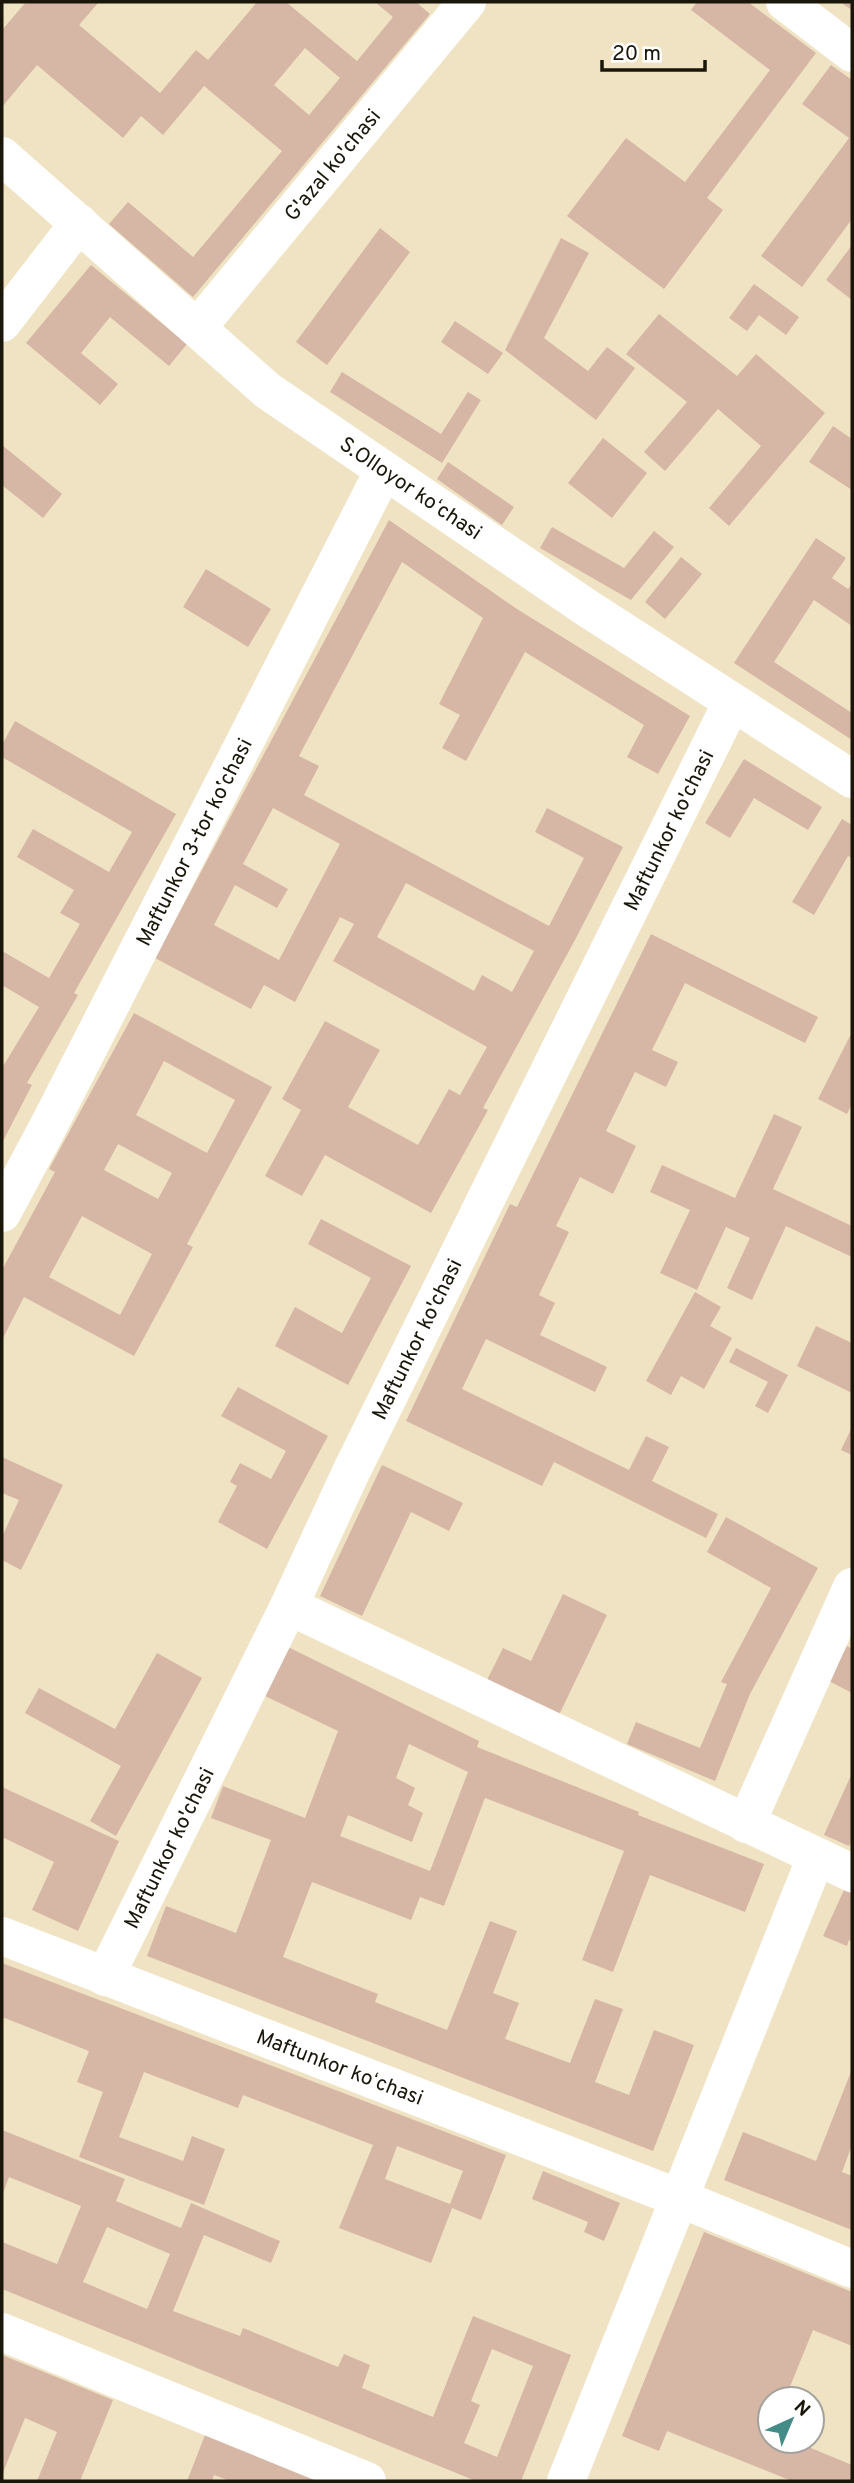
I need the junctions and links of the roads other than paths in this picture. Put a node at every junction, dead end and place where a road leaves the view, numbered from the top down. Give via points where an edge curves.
1 (467, 2) edge
2 (785, 2) edge
3 (852, 53) edge
4 (2, 156) edge
5 (79, 223) junction
6 (2, 323) edge
7 (197, 328) junction
8 (384, 470) junction
9 (732, 702) junction
10 (852, 779) edge
11 (2, 1213) edge
12 (852, 1587) edge
13 (289, 1606) junction
14 (746, 1824) junction
15 (816, 1857) junction
16 (852, 1873) edge
17 (2, 1937) edge
18 (105, 1977) junction
19 (679, 2198) junction
20 (852, 2269) edge
21 (2, 2332) edge
22 (367, 2481) edge
23 (566, 2481) edge

1 - 7 street, G'azal ko'chasi
2 - 3 street
4 - 5 street, S.Olloyor koʻchasi
5 - 6 street
5 - 7 street, S.Olloyor koʻchasi
7 - 8 street, S.Olloyor koʻchasi via 268,391
8 - 9 street, S.Olloyor koʻchasi
8 - 11 street, Maftunkor 3-tor koʼchasi
9 - 10 street, S.Olloyor koʻchasi
9 - 13 street, Maftunkor ko'chasi
12 - 14 street
13 - 14 street
13 - 18 street, Maftunkor ko'chasi
14 - 15 street
15 - 16 street
15 - 19 street
17 - 18 street, Maftunkor koʻchasi
18 - 19 street, Maftunkor koʻchasi
19 - 20 street, Maftunkor koʻchasi
19 - 23 street
21 - 22 street

